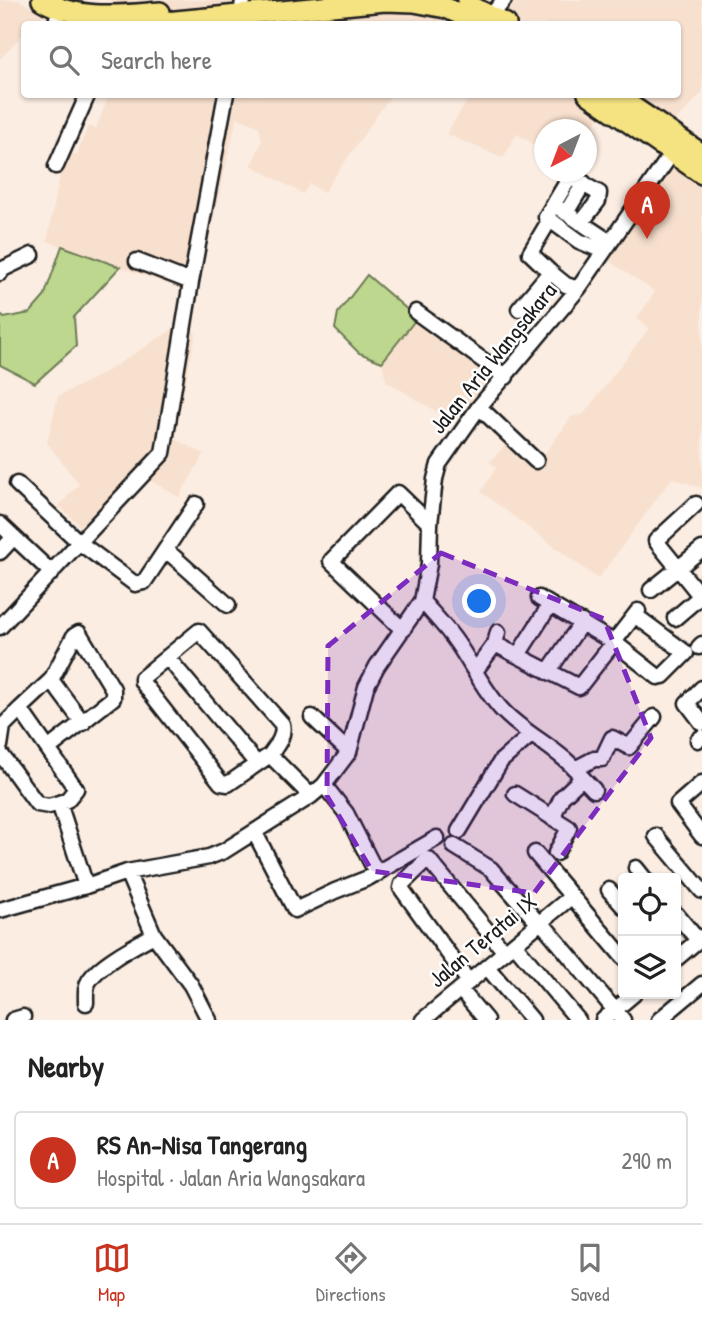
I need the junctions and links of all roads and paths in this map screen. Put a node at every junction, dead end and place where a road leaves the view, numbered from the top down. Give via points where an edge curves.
1 (23, 0) edge
2 (42, 0) edge
3 (456, 0) edge
4 (270, 4) edge
5 (244, 10) edge
6 (494, 18) edge
7 (57, 21) edge
8 (166, 21) edge
9 (87, 98) edge
10 (225, 98) edge
11 (595, 98) edge
12 (627, 98) edge
13 (671, 153) junction
14 (702, 154) edge
15 (56, 166) dead end
16 (702, 174) edge
17 (584, 183) junction
18 (553, 204) junction
19 (566, 213) junction
20 (549, 221) junction
21 (581, 223) junction
22 (607, 247) junction
23 (32, 255) dead end
24 (137, 261) dead end
25 (550, 272) junction
26 (0, 273) edge
27 (191, 282) junction
28 (578, 289) junction
29 (519, 309) dead end
30 (416, 312) dead end
31 (506, 377) junction
32 (479, 407) junction
33 (536, 461) dead end
34 (17, 484) dead end
35 (196, 504) dead end
36 (696, 504) dead end
37 (0, 524) edge
38 (429, 524) junction
39 (14, 537) junction
40 (80, 543) junction
41 (702, 549) edge
42 (166, 550) junction
43 (0, 552) edge
44 (678, 569) junction
45 (52, 573) junction
46 (651, 590) dead end
47 (702, 597) edge
48 (422, 601) junction
49 (228, 605) dead end
50 (676, 618) dead end
51 (582, 622) junction
52 (0, 627) edge
53 (403, 630) junction
54 (615, 643) junction
55 (518, 655) junction
56 (167, 657) junction
57 (475, 671) junction
58 (548, 672) junction
59 (51, 680) junction
60 (702, 688) edge
61 (20, 709) junction
62 (312, 717) dead end
63 (654, 717) dead end
64 (83, 723) junction
65 (702, 723) edge
66 (530, 736) junction
67 (0, 746) edge
68 (48, 749) junction
69 (349, 752) junction
70 (0, 753) edge
71 (270, 755) junction
72 (257, 764) junction
73 (579, 773) junction
74 (702, 783) edge
75 (324, 785) junction
76 (594, 790) dead end
77 (515, 794) dead end
78 (311, 796) junction
79 (59, 803) junction
80 (552, 818) junction
81 (459, 831) dead end
82 (255, 833) junction
83 (656, 836) dead end
84 (702, 836) edge
85 (437, 838) dead end
86 (454, 846) dead end
87 (535, 853) dead end
88 (556, 853) dead end
89 (127, 872) junction
90 (377, 874) junction
91 (86, 886) junction
92 (609, 890) dead end
93 (702, 891) edge
94 (572, 896) junction
95 (618, 900) edge
96 (12, 907) edge
97 (681, 919) edge
98 (540, 923) junction
99 (153, 935) junction
100 (700, 939) edge
101 (509, 948) junction
102 (618, 951) edge
103 (681, 955) edge
104 (487, 967) junction
105 (702, 984) edge
106 (465, 985) junction
107 (630, 999) edge
108 (86, 1003) dead end
109 (619, 1015) edge
110 (428, 1018) edge
111 (209, 1020) edge
112 (486, 1020) edge
113 (532, 1020) edge
114 (578, 1020) edge
115 (603, 1020) edge
116 (659, 1020) edge

1 - 7 highway
2 - 5 highway via 108,17
3 - 6 highway
4 - 5 highway
4 - 6 highway via 414,2
5 - 8 highway
9 - 15 street
10 - 27 street
11 - 13 highway
12 - 14 highway
13 - 16 highway
13 - 22 street, Jalan Aria Wangsakara
17 - 18 street via 569,177
17 - 19 street
17 - 21 street via 600,197
18 - 19 street
18 - 20 street via 546,215
19 - 21 street
20 - 22 street via 579,241
20 - 25 street via 530,253
21 - 22 street
22 - 28 street, Jalan Aria Wangsakara
23 - 26 street
24 - 27 street
25 - 28 street
25 - 29 street
27 - 40 street via 163,453
28 - 31 street, Jalan Aria Wangsakara
30 - 31 street
31 - 32 street, Jalan Aria Wangsakara
32 - 33 street
32 - 38 street, Jalan Aria Wangsakara via 439,464
34 - 40 street
35 - 42 street
36 - 44 street via 656,541
37 - 39 street
38 - 48 street, Jalan Aria Wangsakara via 429,564
38 - 53 street via 398,493 331,561
39 - 43 street
39 - 45 street
40 - 42 street via 135,584 144,582
40 - 45 street
41 - 44 street
42 - 49 street
44 - 46 street
44 - 47 street
45 - 52 street
47 - 50 street
48 - 53 street, Jalan Aria Wangsakara
48 - 57 street
51 - 54 street
51 - 55 street via 545,602
51 - 58 street
53 - 69 street, Jalan Aria Wangsakara via 366,687
54 - 54 street via 658,677 687,653 637,614
54 - 58 street via 579,687
55 - 57 street via 496,638
55 - 58 street
56 - 71 street via 198,631 282,723 279,744
56 - 72 street
56 - 72 street via 142,682 220,781 228,783
57 - 66 street via 501,708
59 - 61 street
59 - 64 street
59 - 64 street via 79,633 114,693 110,702
60 - 65 street via 687,703
61 - 67 street via 3,726
61 - 68 street
62 - 69 street
63 - 73 street via 629,747 612,738 603,758 594,759
64 - 68 street
66 - 73 street
66 - 81 street via 501,761
68 - 79 street via 76,789
69 - 75 street, Jalan Aria Wangsakara
70 - 79 street via 37,804
71 - 72 street
71 - 78 street
73 - 76 street
73 - 80 street
74 - 84 street via 678,804
75 - 78 street, Jalan Aria Wangsakara
75 - 90 street via 346,814
77 - 80 street
78 - 82 street, Jalan Aria Wangsakara
79 - 91 street
80 - 88 street via 569,828
82 - 89 street, Jalan Aria Wangsakara via 209,857
82 - 90 street via 295,910
83 - 93 street
85 - 90 street
86 - 98 street via 491,869
87 - 94 street
89 - 91 street, Jalan Aria Wangsakara
89 - 99 street
91 - 96 street, Jalan Aria Wangsakara
92 - 95 street
94 - 98 street, Jalan Teratai IX
94 - 102 street
97 - 100 street
98 - 101 street, Jalan Teratai IX
98 - 109 street
99 - 108 street via 89,979
99 - 111 street via 191,985
100 - 103 street
101 - 104 street, Jalan Teratai IX
101 - 106 street via 428,859 401,888
101 - 114 street
104 - 106 street, Jalan Teratai IX
104 - 113 street
105 - 116 street
106 - 110 street, Jalan Teratai IX
106 - 112 street
107 - 109 street
109 - 115 street

